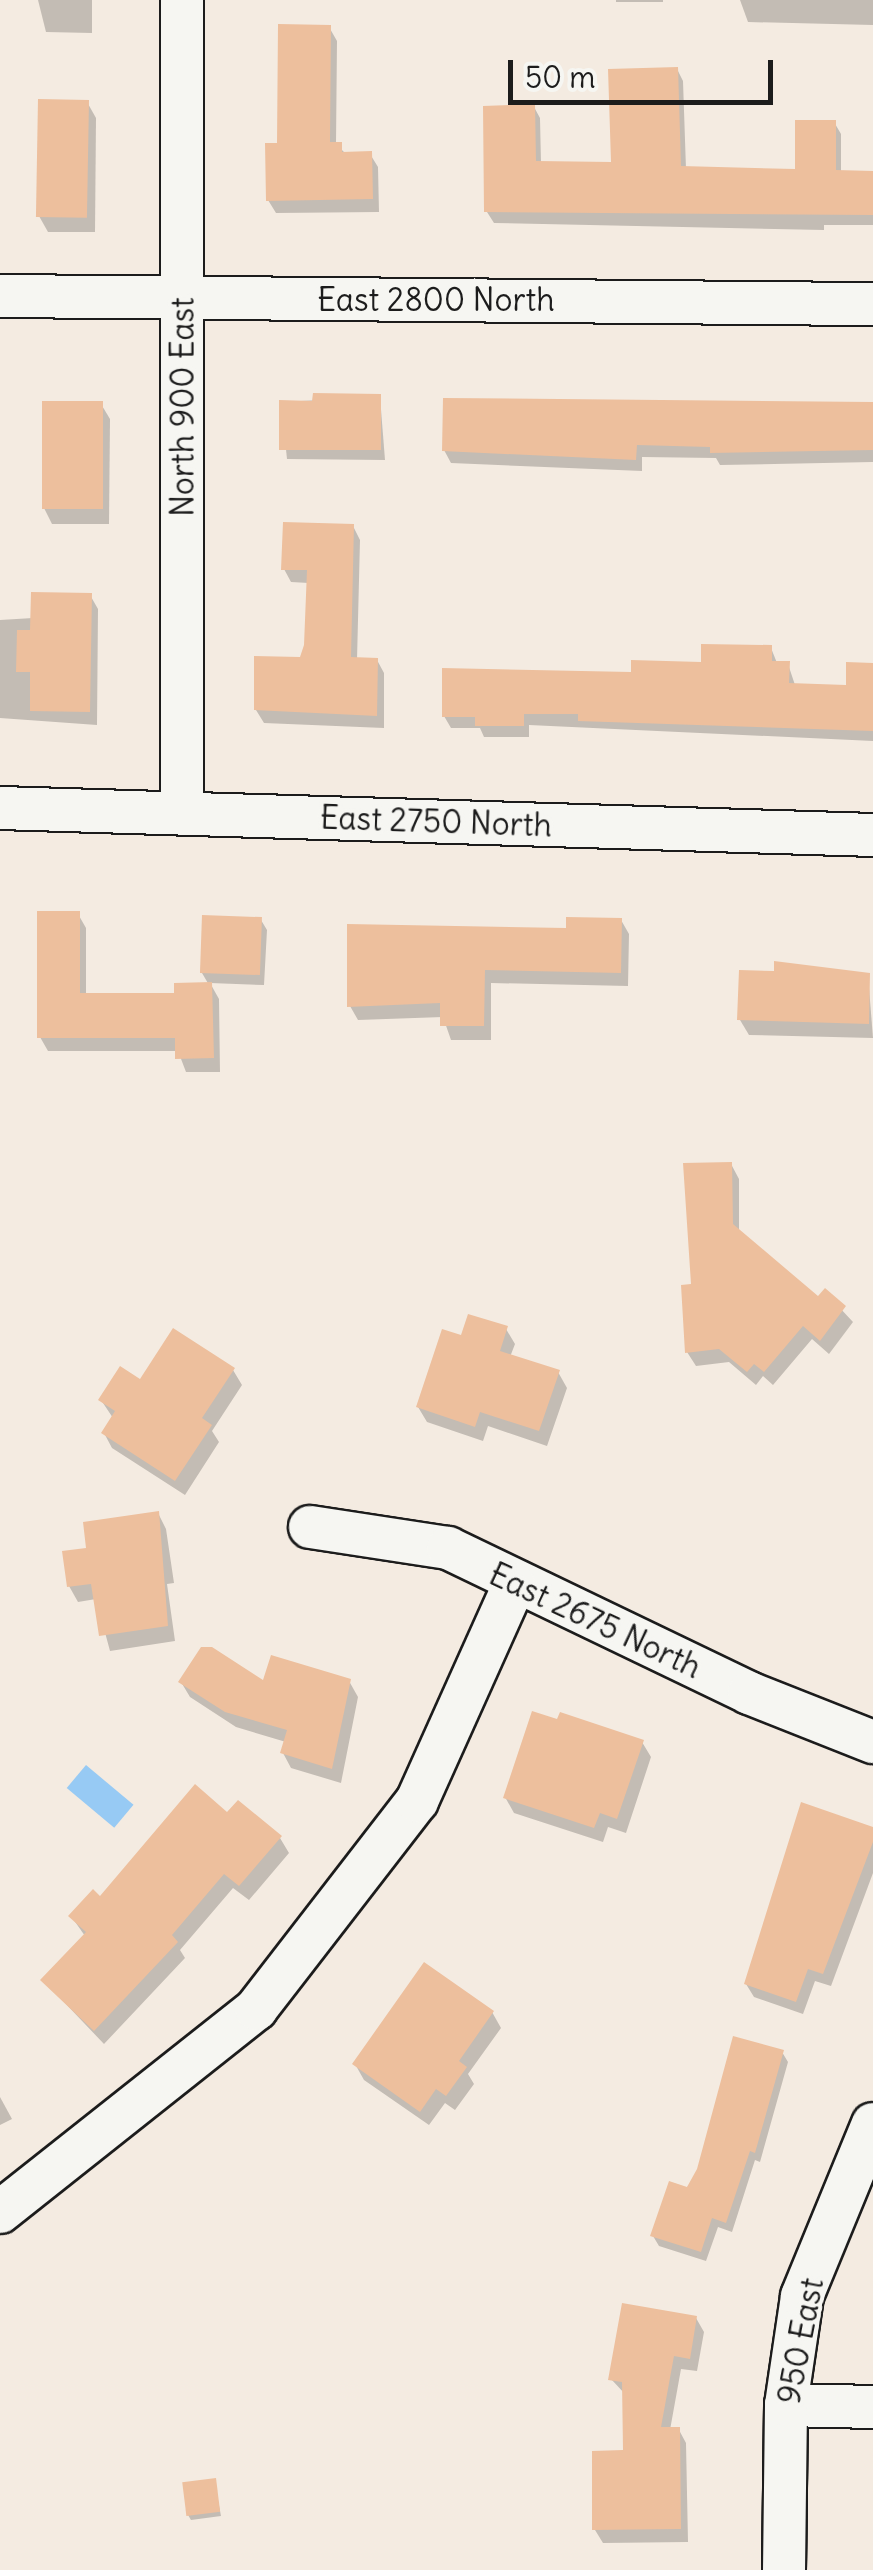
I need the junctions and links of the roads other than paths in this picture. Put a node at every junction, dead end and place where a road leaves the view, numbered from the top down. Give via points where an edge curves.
1 (182, 0) edge
2 (0, 296) edge
3 (182, 298) junction
4 (873, 304) edge
5 (0, 808) edge
6 (182, 814) junction
7 (873, 834) edge
8 (310, 1527) dead end
9 (514, 1585) junction
10 (873, 1742) edge
11 (873, 2124) edge
12 (0, 2212) edge
13 (786, 2405) junction
14 (873, 2408) edge
15 (784, 2570) edge

1 - 3 street, North 900 East
2 - 3 street, East 2800 North
3 - 4 street, East 2800 North
3 - 6 street, North 900 East
5 - 6 street, East 2750 North
6 - 7 street, East 2750 North
8 - 9 street, East 2675 North via 448,1548
9 - 10 street, East 2675 North
9 - 12 street via 417,1801 256,2009
11 - 13 street, 950 East via 802,2296
13 - 14 street
13 - 15 street, 950 East

